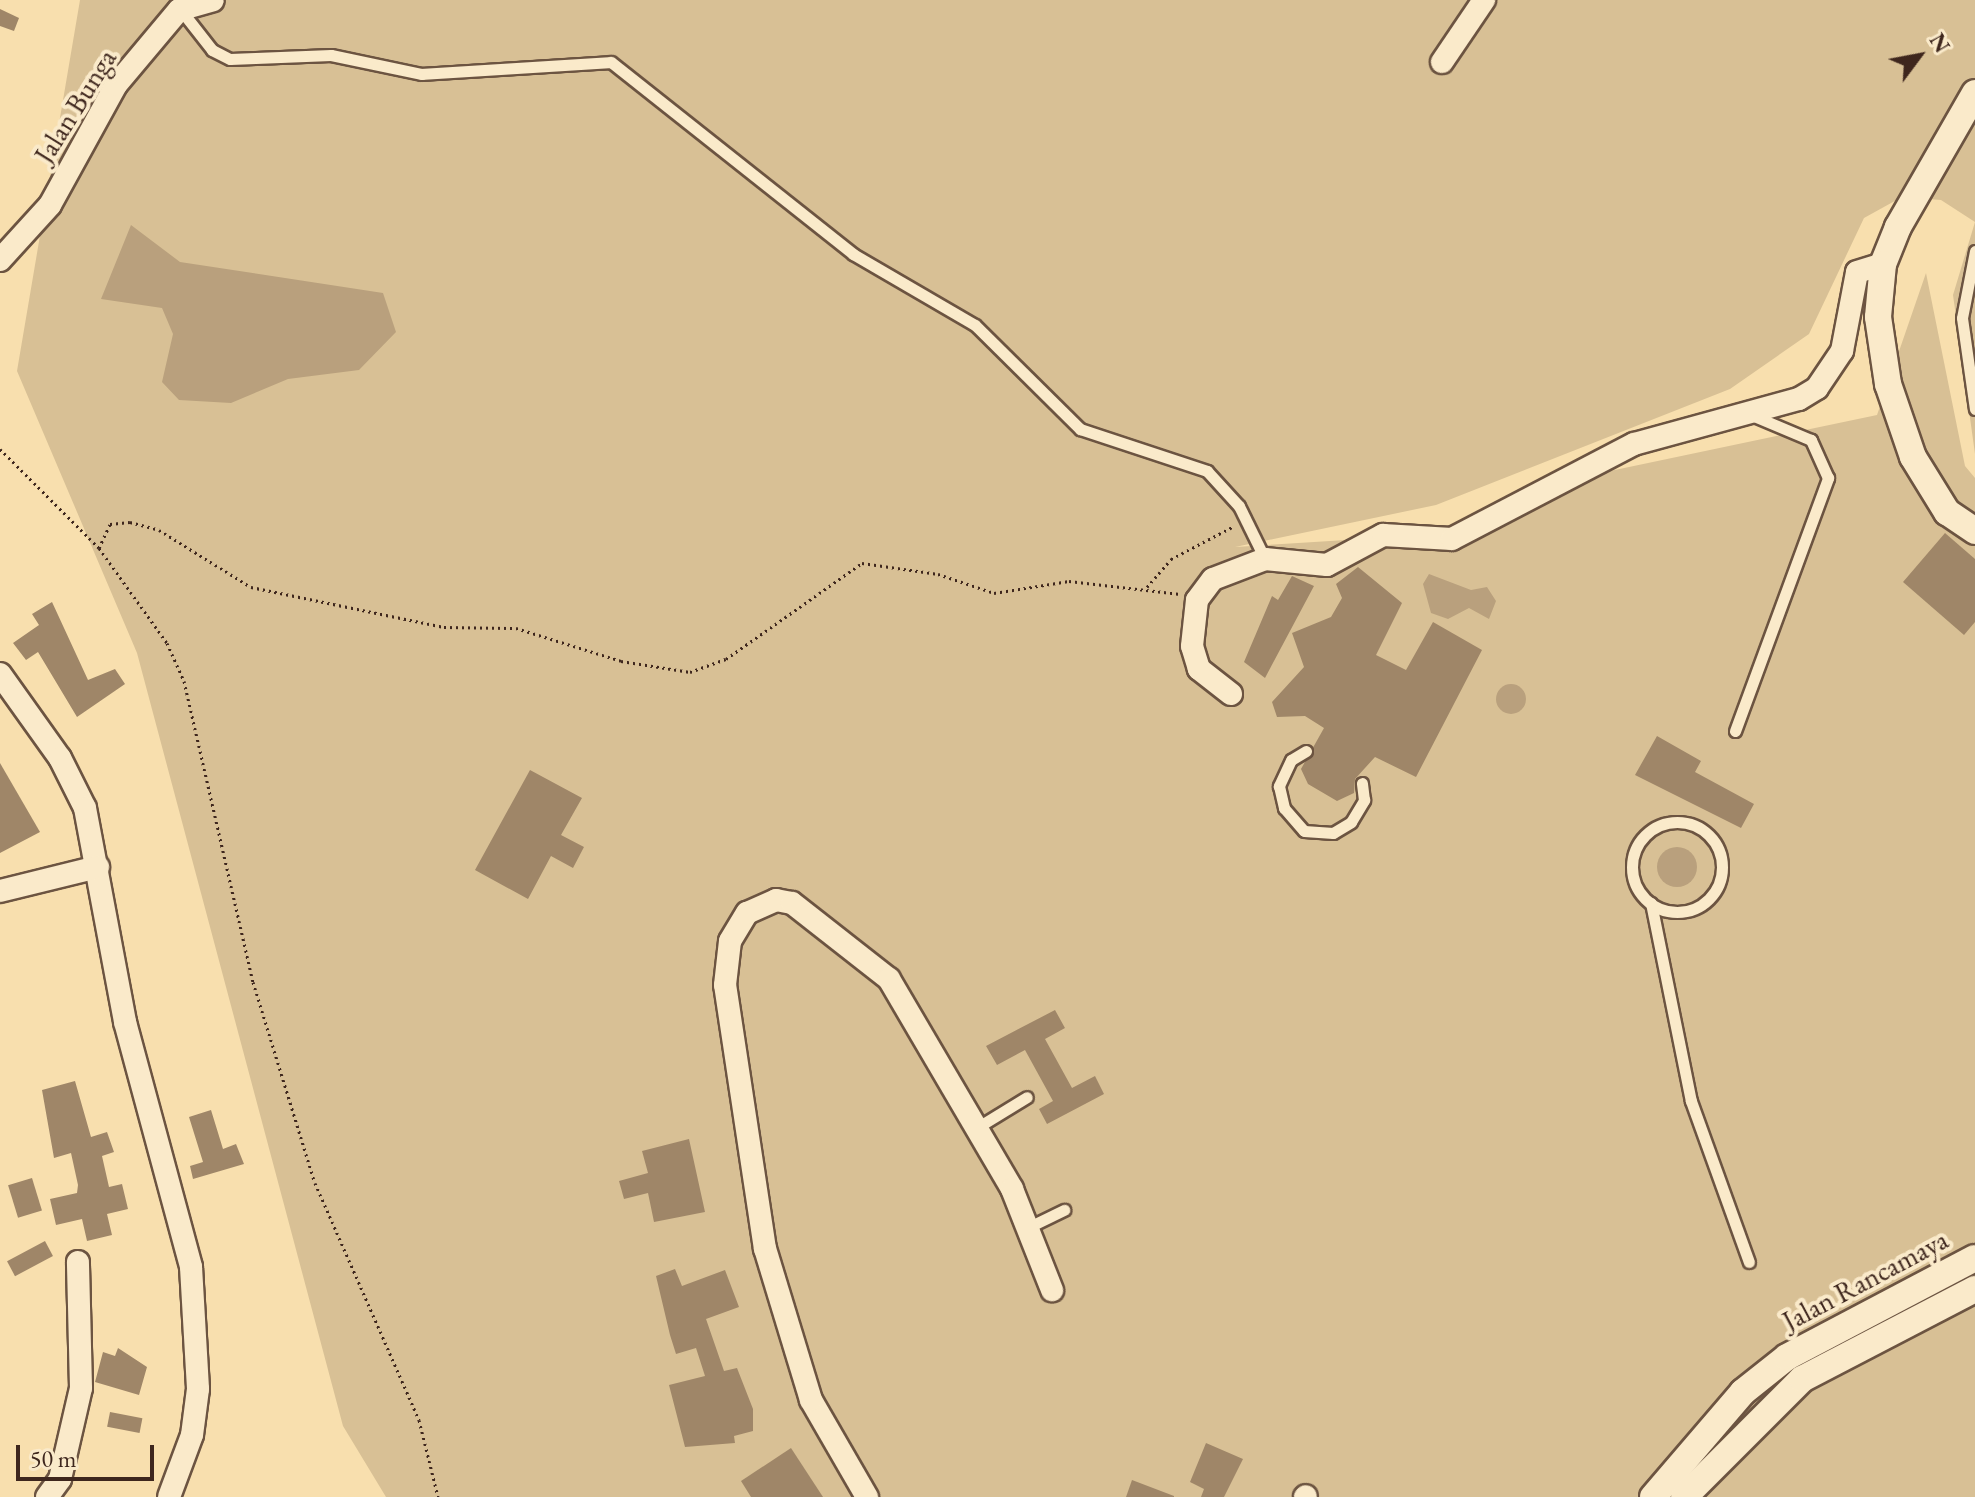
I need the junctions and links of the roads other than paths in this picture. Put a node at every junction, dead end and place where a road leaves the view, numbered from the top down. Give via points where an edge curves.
1 (213, 0) edge
2 (1484, 0) edge
3 (180, 5) edge
4 (1442, 62) dead end
5 (1975, 93) edge
6 (1975, 251) edge
7 (0, 260) edge
8 (1883, 264) junction
9 (1975, 409) edge
10 (1754, 416) junction
11 (1975, 531) edge
12 (1265, 559) junction
13 (0, 674) edge
14 (1231, 694) dead end
15 (1735, 731) dead end
16 (1306, 751) dead end
17 (1362, 783) dead end
18 (98, 867) junction
19 (0, 891) edge
20 (1651, 903) junction
21 (1027, 1097) dead end
22 (978, 1127) junction
23 (1064, 1210) dead end
24 (1031, 1226) junction
25 (1975, 1259) edge
26 (78, 1262) dead end
27 (1749, 1262) dead end
28 (1975, 1289) edge
29 (1052, 1290) dead end
30 (47, 1497) edge
31 (169, 1497) edge
32 (867, 1497) edge
33 (1653, 1497) edge
34 (1684, 1497) edge

1 - 3 street
2 - 4 street
3 - 7 street, Jalan Bunga via 116,85 50,205
3 - 12 lane via 212,50 230,59 331,55 422,74 611,62 853,254 975,325 1080,429 1207,471 1245,520
5 - 8 street
6 - 9 lane via 1962,318
8 - 10 street via 1857,272 1842,351 1817,388
8 - 11 street via 1881,350 1900,421 1930,488
10 - 12 street via 1634,444 1452,539 1383,535 1327,565
10 - 15 lane via 1811,440 1828,478
12 - 14 street via 1213,579 1197,600 1192,646 1199,669
13 - 18 street via 75,784
16 - 17 lane via 1291,760 1279,786 1284,808 1304,831 1333,833 1351,822 1364,800
18 - 19 street
18 - 31 street via 125,1022 160,1132 194,1289 195,1415
20 - 20 lane via 1635,880 1642,839 1678,822 1706,832 1721,858 1717,888 1695,908
20 - 27 lane via 1691,1101
21 - 22 lane
22 - 24 street
22 - 32 street via 902,997 855,946 809,912 776,900 736,925 725,985 765,1249 811,1400
23 - 24 lane
24 - 29 street
25 - 33 street, Jalan Rancamaya via 1787,1357 1733,1403
26 - 30 street via 81,1388 60,1479
28 - 34 street, Jalan Rancamaya via 1802,1379

